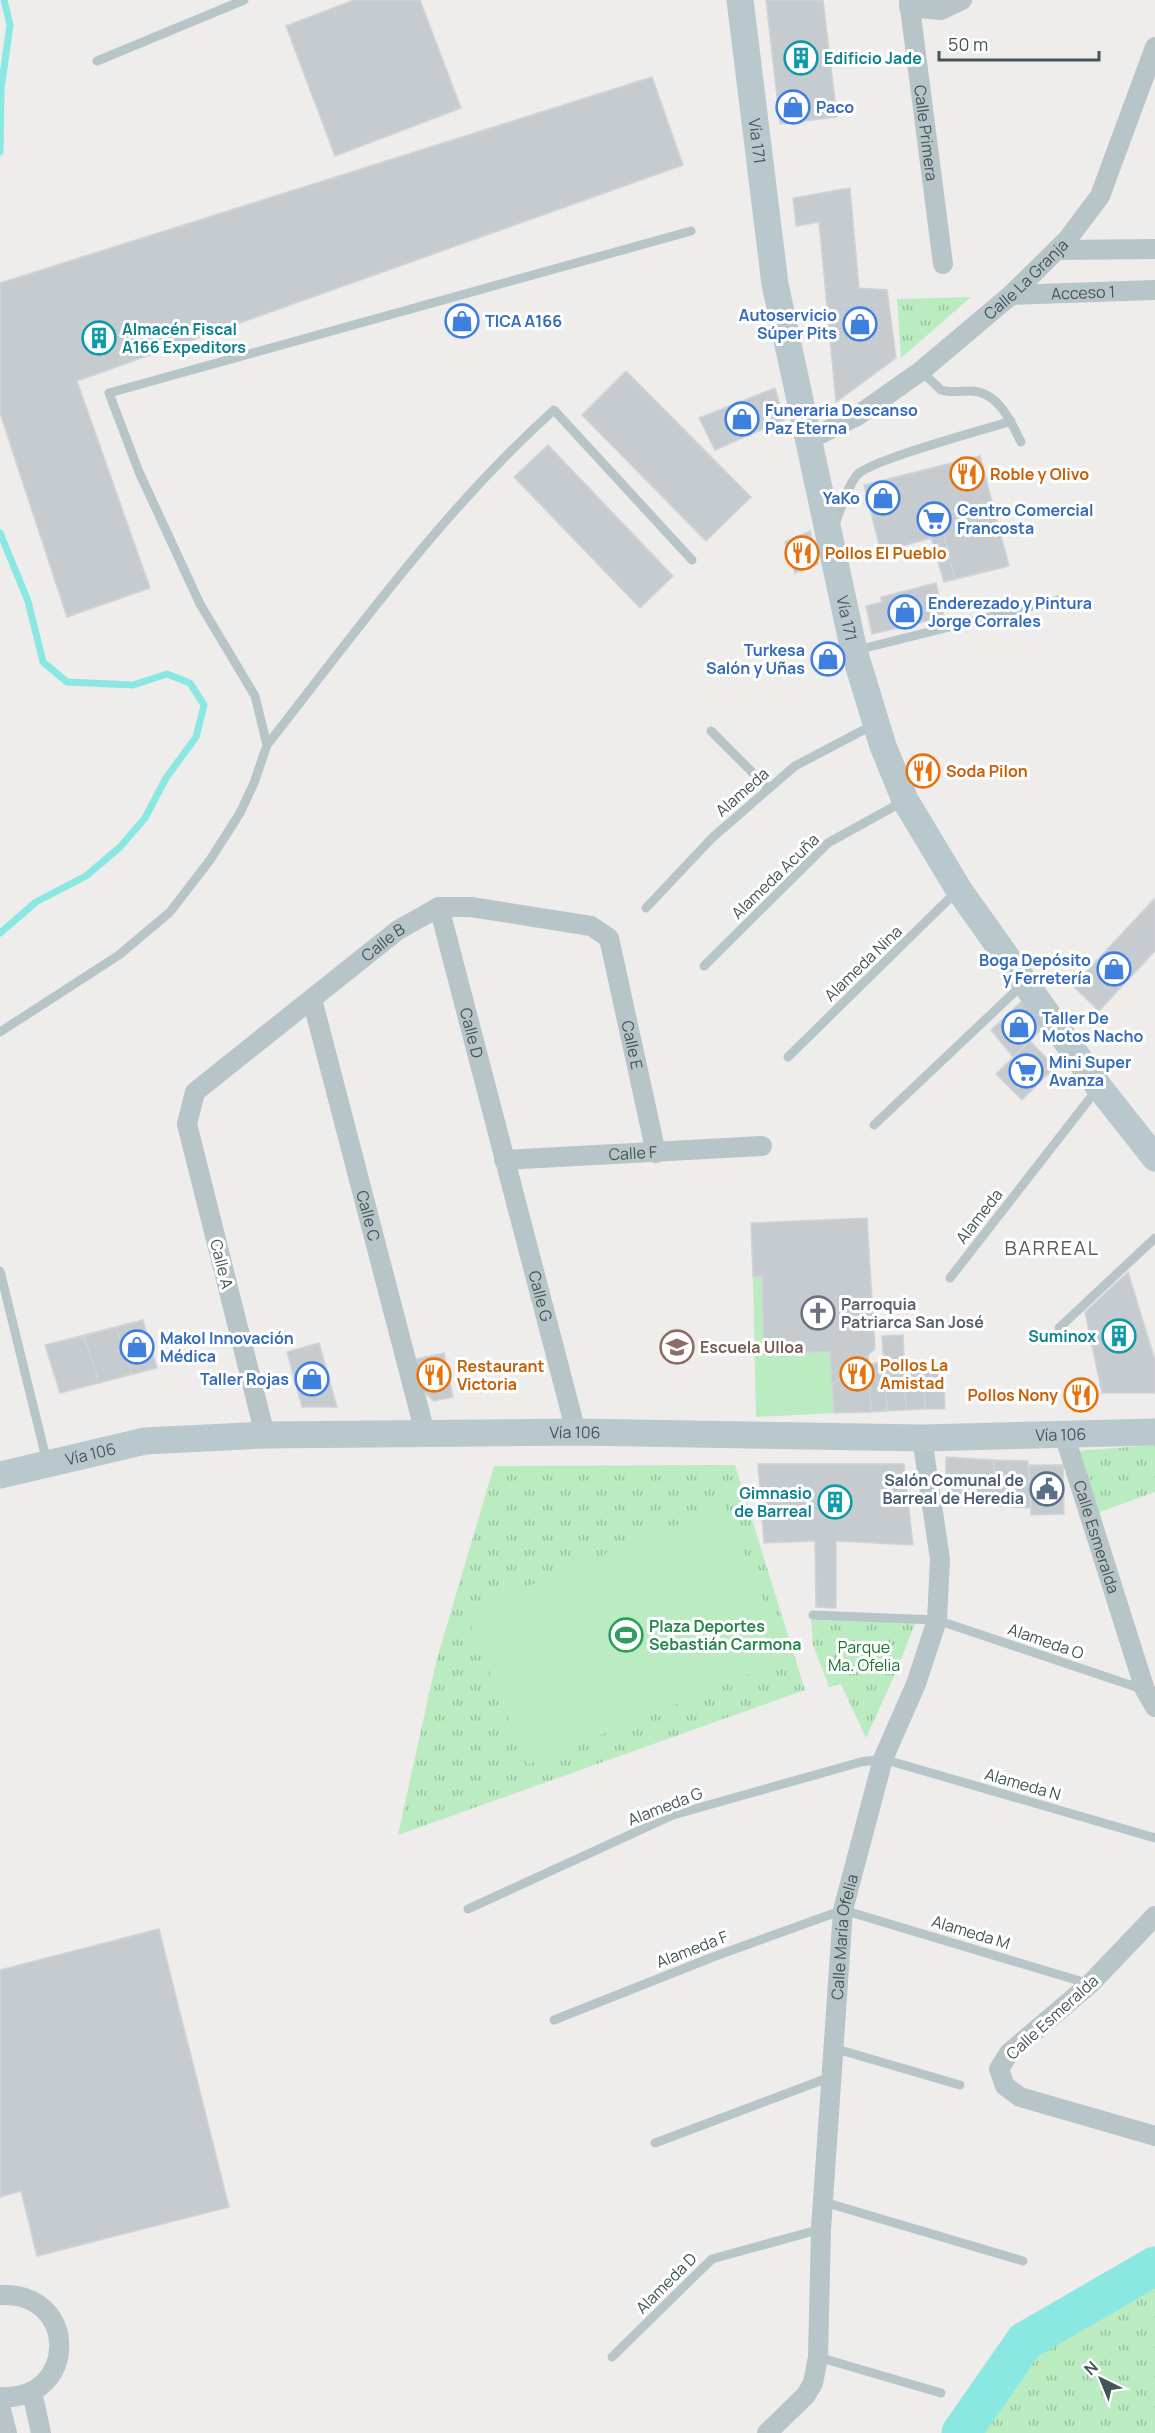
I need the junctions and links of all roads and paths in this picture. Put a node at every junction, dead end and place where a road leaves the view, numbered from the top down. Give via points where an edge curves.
1 (244, 0) edge
2 (740, 0) edge
3 (962, 0) edge
4 (909, 3) edge
5 (1155, 47) edge
6 (98, 61) dead end
7 (691, 231) dead end
8 (1155, 249) edge
9 (1057, 250) junction
10 (944, 264) dead end
11 (1155, 290) edge
12 (1011, 295) junction
13 (921, 371) junction
14 (1011, 421) junction
15 (810, 438) junction
16 (1021, 442) dead end
17 (829, 538) junction
18 (692, 560) dead end
19 (1062, 599) dead end
20 (854, 651) junction
21 (876, 723) junction
22 (711, 731) dead end
23 (267, 745) junction
24 (768, 788) junction
25 (905, 800) junction
26 (959, 890) junction
27 (439, 907) junction
28 (646, 908) dead end
29 (609, 938) joint
30 (704, 966) dead end
31 (1024, 982) junction
32 (312, 999) junction
33 (0, 1032) edge
34 (788, 1057) dead end
35 (1099, 1087) junction
36 (195, 1092) joint
37 (874, 1125) dead end
38 (762, 1146) dead end
39 (656, 1153) junction
40 (1155, 1158) edge
41 (504, 1160) junction
42 (1155, 1238) edge
43 (0, 1271) edge
44 (950, 1278) dead end
45 (1059, 1328) dead end
46 (576, 1432) junction
47 (1155, 1432) edge
48 (425, 1433) junction
49 (1064, 1434) junction
50 (265, 1435) junction
51 (922, 1438) junction
52 (47, 1462) junction
53 (0, 1475) edge
54 (813, 1615) dead end
55 (937, 1620) junction
56 (1150, 1698) edge
57 (883, 1760) junction
58 (1155, 1838) edge
59 (468, 1909) dead end
60 (843, 1910) junction
61 (1154, 1920) edge
62 (1090, 1984) junction
63 (554, 2020) dead end
64 (833, 2048) junction
65 (832, 2076) junction
66 (960, 2085) dead end
67 (1155, 2136) edge
68 (655, 2143) dead end
69 (824, 2202) junction
70 (821, 2229) junction
71 (1023, 2261) dead end
72 (0, 2295) edge
73 (612, 2357) dead end
74 (818, 2357) junction
75 (32, 2392) junction
76 (940, 2393) dead end
77 (0, 2397) edge
78 (0, 2406) edge
79 (7, 2433) edge
80 (41, 2433) edge
81 (767, 2433) edge

1 - 6 lane
2 - 15 main road, Vía 171 via 775,284
3 - 4 street via 941,10
4 - 10 street, Calle Primera
5 - 9 street, Calle La Granja via 1100,196
7 - 23 lane via 109,393 139,472 200,604 255,696
8 - 9 street
9 - 12 street, Calle La Granja
11 - 12 street, Acceso 1
12 - 13 street, Calle La Granja
13 - 14 lane via 946,392 986,394
13 - 15 street, Calle La Granja via 857,416
14 - 16 lane
14 - 17 lane via 860,472
15 - 17 main road, Vía 171
17 - 20 main road, Vía 171
18 - 23 lane via 554,410 488,474 419,552
19 - 20 lane
20 - 21 main road, Vía 171
21 - 24 lane, Alameda via 795,766
21 - 25 main road, Vía 171
22 - 24 lane
23 - 33 lane via 240,813 170,912 118,955
24 - 28 lane, Alameda via 712,838
25 - 26 main road, Vía 171
25 - 30 lane, Alameda Acuña via 828,843
26 - 31 main road, Vía 171
26 - 34 lane, Alameda Nina
27 - 29 street, Calle B via 471,907 591,927
27 - 32 street, Calle B via 398,930
27 - 41 street, Calle D
29 - 39 street, Calle E
31 - 35 main road, Vía 171
31 - 37 lane
32 - 36 street, Calle B
32 - 48 street, Calle C
35 - 40 main road, Vía 171
35 - 44 lane, Alameda
36 - 50 street, Calle A via 187,1124
38 - 39 street, Calle F
39 - 41 street, Calle F
41 - 46 street, Calle G
42 - 45 lane
43 - 52 lane
46 - 48 main road, Vía 106
46 - 51 main road, Vía 106
47 - 49 main road, Vía 106
48 - 50 main road, Vía 106
49 - 51 main road, Vía 106
49 - 56 street, Calle Esmeralda
50 - 52 main road, Vía 106 via 145,1441
51 - 55 street, Calle María Ofelia via 940,1559
52 - 53 main road, Vía 106
54 - 55 lane, Alameda O
55 - 56 lane, Alameda O
55 - 57 street, Calle María Ofelia via 916,1684
57 - 58 lane, Alameda N
57 - 59 lane, Alameda G via 861,1762 673,1815
57 - 60 street, Calle María Ofelia
60 - 62 lane, Alameda M
60 - 63 lane, Alameda F
60 - 64 street, Calle María Ofelia
61 - 62 street, Calle Esmeralda
62 - 67 street, Calle Esmeralda via 1009,2052 999,2068 1005,2086 1020,2097
64 - 65 street, Calle María Ofelia
64 - 66 lane
65 - 68 lane
65 - 69 street, Calle María Ofelia
69 - 70 street, Calle María Ofelia
69 - 71 lane
70 - 73 lane, Alameda D via 712,2259
70 - 74 street, Calle María Ofelia
72 - 75 street via 32,2300 55,2323 60,2354 45,2382
74 - 76 lane
74 - 81 street, Calle María Ofelia via 813,2383 806,2395
75 - 77 street
75 - 80 street
78 - 79 street

